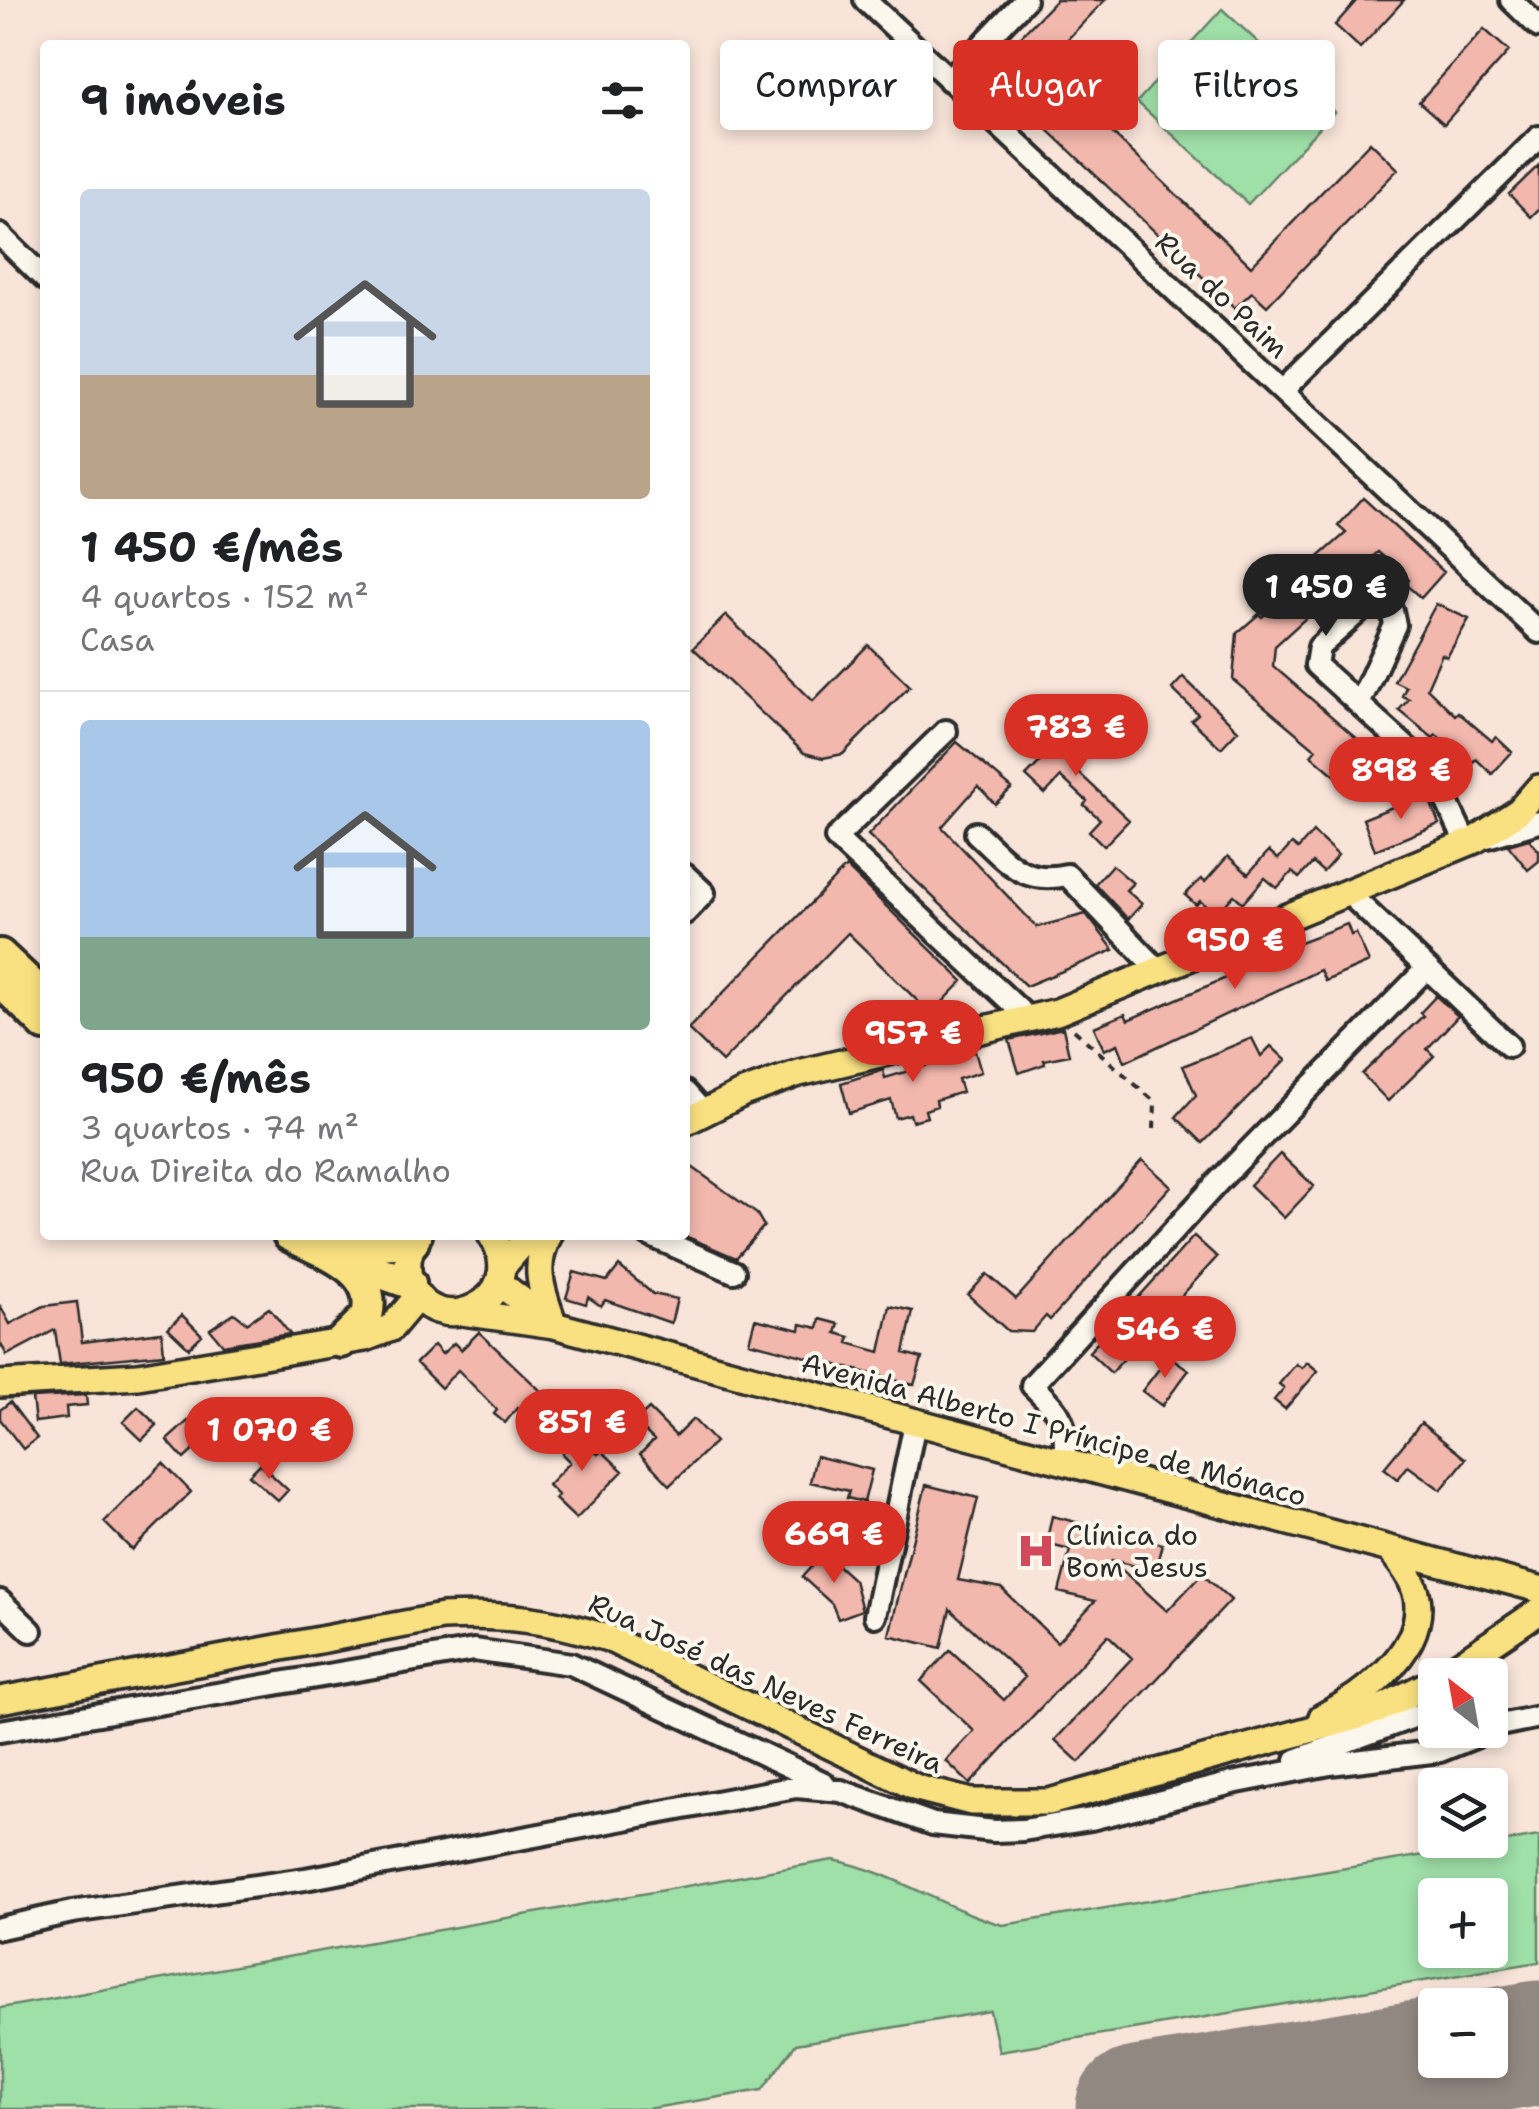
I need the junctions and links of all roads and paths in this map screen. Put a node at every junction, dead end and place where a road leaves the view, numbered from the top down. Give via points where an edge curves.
1 (866, 0) edge
2 (1025, 0) edge
3 (1511, 0) edge
4 (1539, 26) edge
5 (949, 80) junction
6 (1539, 137) edge
7 (0, 234) edge
8 (40, 274) edge
9 (1283, 390) junction
10 (1539, 632) edge
11 (1360, 702) junction
12 (946, 732) dead end
13 (1539, 788) edge
14 (1539, 822) edge
15 (976, 833) dead end
16 (1471, 841) junction
17 (690, 880) edge
18 (1347, 892) junction
19 (690, 908) edge
20 (0, 955) edge
21 (1426, 969) junction
22 (1158, 970) junction
23 (0, 981) edge
24 (40, 993) edge
25 (1057, 1012) junction
26 (40, 1019) edge
27 (1030, 1020) junction
28 (1509, 1046) dead end
29 (691, 1108) edge
30 (1154, 1129) dead end
31 (406, 1240) edge
32 (416, 1240) edge
33 (492, 1240) edge
34 (526, 1240) edge
35 (546, 1240) edge
36 (660, 1240) edge
37 (320, 1244) edge
38 (734, 1272) dead end
39 (501, 1275) junction
40 (414, 1289) junction
41 (462, 1312) junction
42 (554, 1325) junction
43 (341, 1342) junction
44 (0, 1384) edge
45 (915, 1423) junction
46 (1064, 1463) junction
47 (1391, 1551) junction
48 (1539, 1590) edge
49 (0, 1601) edge
50 (1539, 1611) edge
51 (875, 1616) dead end
52 (32, 1631) dead end
53 (1469, 1658) edge
54 (1418, 1690) edge
55 (0, 1700) edge
56 (1418, 1714) edge
57 (1539, 1717) edge
58 (1508, 1723) edge
59 (0, 1730) edge
60 (1294, 1732) junction
61 (1448, 1748) edge
62 (1232, 1783) junction
63 (841, 1791) junction
64 (0, 1928) edge

1 - 5 street, Rua do Paim
2 - 5 street
3 - 4 street
5 - 9 street, Rua do Paim
6 - 9 street
7 - 8 street
9 - 10 street, Rua do Paim
11 - 11 street via 1321,671 1315,654 1376,602 1392,611 1395,625
11 - 16 street via 1440,784
12 - 27 street via 836,838
13 - 16 main road via 1518,811
14 - 16 street
15 - 22 street via 1026,874 1047,880 1067,875
16 - 18 main road
17 - 19 street via 704,893
18 - 21 street
18 - 22 main road
20 - 24 highway
21 - 28 street
21 - 46 street via 1032,1385 1060,1413
22 - 25 main road
23 - 26 highway
25 - 27 main road
25 - 30 path via 1155,1102
27 - 29 main road via 799,1073
31 - 37 highway
32 - 40 main road via 407,1269
33 - 39 main road
34 - 39 main road
35 - 42 main road via 538,1265
36 - 38 street
37 - 40 highway
37 - 43 highway via 358,1273 369,1294 362,1324
39 - 41 main road via 490,1298
39 - 42 main road, Avenida Alberto I Príncipe de Mónaco
40 - 41 main road, Avenida Alberto I Príncipe de Mónaco via 445,1312
40 - 43 main road via 391,1328
41 - 42 main road, Avenida Alberto I Príncipe de Mónaco
42 - 45 main road, Avenida Alberto I Príncipe de Mónaco
43 - 44 main road via 138,1376
45 - 46 main road, Avenida Alberto I Príncipe de Mónaco
45 - 51 street
46 - 47 main road, Avenida Alberto I Príncipe de Mónaco
47 - 48 main road, Avenida Alberto I Príncipe de Mónaco
47 - 60 main road via 1406,1570 1418,1609 1404,1645 1363,1692
49 - 52 street
50 - 53 main road
54 - 60 main road, Rua José das Neves Ferreira via 1378,1710
55 - 60 main road, Rua José das Neves Ferreira via 442,1617 502,1614 608,1638 877,1770 971,1802 1016,1805 1078,1796
56 - 62 street
57 - 58 street
59 - 63 street via 474,1650 571,1664
61 - 62 street
62 - 63 street via 1091,1819 994,1831 932,1824
63 - 64 street via 777,1789 324,1876

